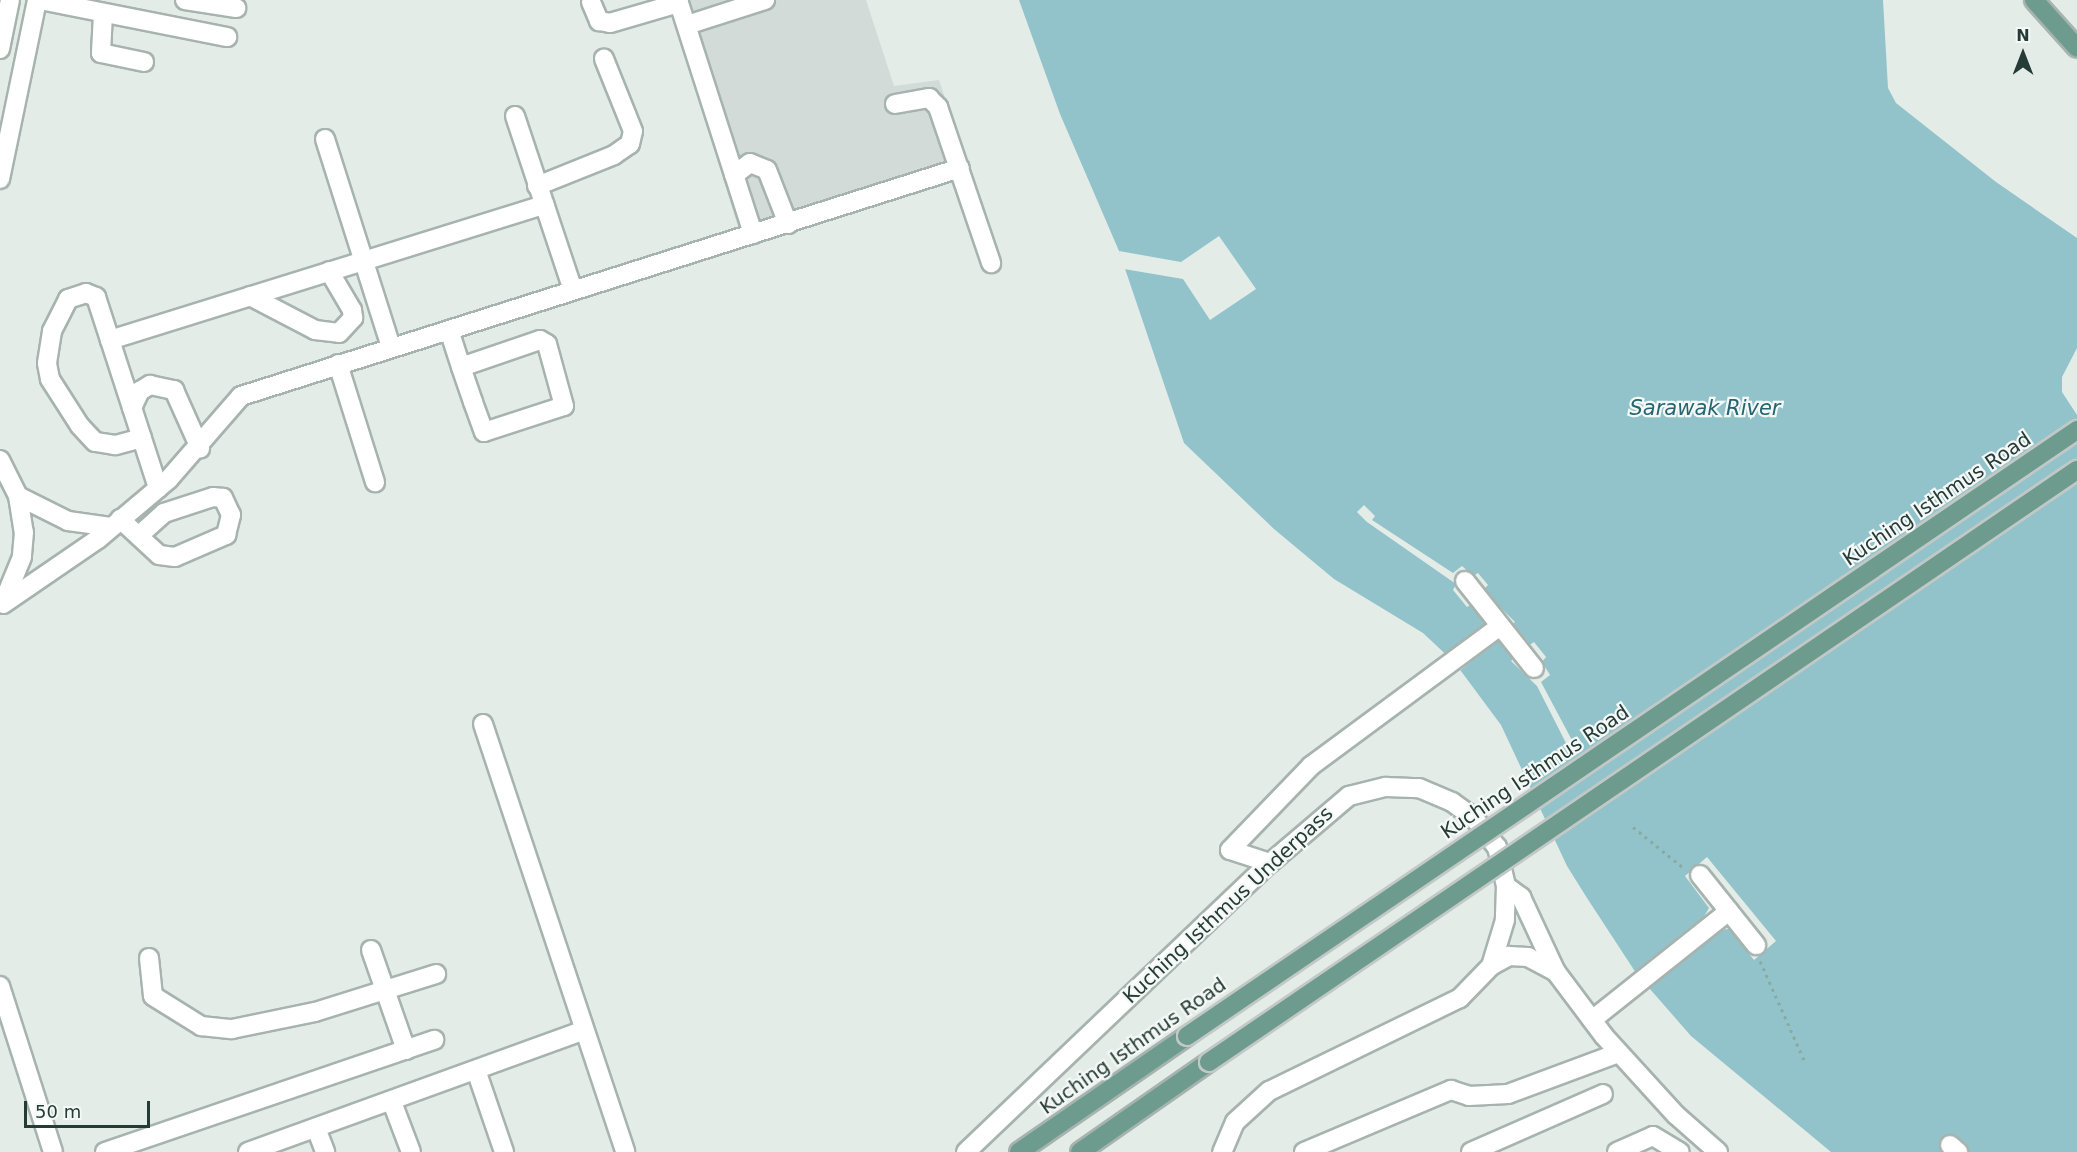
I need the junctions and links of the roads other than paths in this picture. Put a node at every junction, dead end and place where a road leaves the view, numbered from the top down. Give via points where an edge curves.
1 (39, 0) edge
2 (185, 0) edge
3 (765, 0) edge
4 (2034, 0) edge
5 (679, 1) edge
6 (591, 2) dead end
7 (6, 3) edge
8 (236, 8) dead end
9 (110, 10) edge
10 (687, 25) junction
11 (227, 37) dead end
12 (2077, 48) edge
13 (0, 49) edge
14 (604, 59) dead end
15 (144, 62) dead end
16 (895, 104) dead end
17 (515, 116) dead end
18 (325, 139) dead end
19 (960, 168) junction
20 (734, 175) junction
21 (0, 179) edge
22 (537, 186) junction
23 (544, 205) junction
24 (788, 224) junction
25 (753, 234) junction
26 (364, 259) junction
27 (991, 263) dead end
28 (329, 271) junction
29 (573, 290) junction
30 (250, 296) junction
31 (449, 330) junction
32 (110, 340) junction
33 (391, 347) junction
34 (338, 364) junction
35 (461, 367) junction
36 (132, 408) junction
37 (2077, 430) edge
38 (141, 438) junction
39 (200, 448) junction
40 (0, 460) edge
41 (2077, 470) edge
42 (375, 482) dead end
43 (158, 488) junction
44 (18, 496) junction
45 (116, 523) junction
46 (141, 534) junction
47 (1466, 581) dead end
48 (1, 605) edge
49 (1500, 626) junction
50 (1533, 668) dead end
51 (483, 724) dead end
52 (1270, 862) junction
53 (1695, 873) road end
54 (1506, 886) junction
55 (1729, 911) junction
56 (371, 950) dead end
57 (1757, 951) road end
58 (149, 958) dead end
59 (1491, 966) junction
60 (1557, 972) junction
61 (436, 974) dead end
62 (0, 986) edge
63 (384, 989) junction
64 (1592, 1020) junction
65 (583, 1031) junction
66 (435, 1040) dead end
67 (406, 1050) junction
68 (1618, 1053) junction
69 (476, 1070) junction
70 (1603, 1094) dead end
71 (392, 1102) junction
72 (316, 1128) junction
73 (53, 1152) edge
74 (105, 1152) edge
75 (248, 1152) edge
76 (325, 1152) edge
77 (411, 1152) edge
78 (504, 1152) edge
79 (624, 1152) edge
80 (966, 1152) edge
81 (1019, 1152) edge
82 (1080, 1152) edge
83 (1222, 1152) edge
84 (1304, 1152) edge
85 (1471, 1152) edge
86 (1617, 1152) edge
87 (1680, 1152) edge
88 (1718, 1152) edge

1 - 9 street
1 - 21 street
2 - 8 street
3 - 10 street
4 - 12 main road
5 - 6 street via 610,23 599,21
5 - 10 street
7 - 13 street
9 - 11 street
9 - 15 street via 101,53
10 - 20 street
14 - 22 street via 633,131 630,144 614,155
16 - 19 street via 929,98 938,107
17 - 22 street
18 - 26 street
19 - 24 street
19 - 27 street
20 - 24 street via 750,163 768,170
20 - 25 street
22 - 23 street
23 - 26 street
23 - 29 street
24 - 25 street
25 - 29 street
26 - 28 street
26 - 33 street
28 - 30 street
28 - 30 street via 352,310 353,318 339,333 315,330
29 - 31 street
30 - 32 street
31 - 33 street
31 - 35 street
32 - 36 street
32 - 38 street via 96,297 86,293 68,300 52,331 47,363 51,378 80,426 95,442 115,445
33 - 34 street
34 - 39 street via 241,396
34 - 42 street
35 - 35 street via 540,340 547,344 564,405 484,432
36 - 38 street
36 - 39 street via 140,391 150,385 174,390
37 - 81 main road, Kuching Isthmus Road, bridge
38 - 43 street
39 - 43 street
40 - 44 street
41 - 82 main road, bridge
43 - 45 street
44 - 45 street via 68,521
44 - 48 street via 24,532 22,557
45 - 46 street
45 - 48 street
46 - 46 street via 164,513 213,496 223,498 231,515 226,535 175,557 159,555
47 - 49 street
49 - 50 street
49 - 52 street via 1311,766 1230,850
51 - 65 street via 567,969
52 - 54 street, Kuching Isthmus Underpass via 1349,796 1386,787 1419,788 1452,802 1474,818 1497,847
52 - 80 street, Kuching Isthmus Underpass
53 - 55 street
54 - 59 street, Kuching Isthmus Underpass via 1505,920
54 - 60 street via 1521,897
55 - 57 street
55 - 64 street
56 - 63 street
58 - 63 street via 153,996 201,1026 232,1029 315,1012
59 - 60 street via 1509,956 1528,957
59 - 83 street, Kuching Isthmus Underpass via 1460,998 1269,1091 1235,1122
60 - 64 street
61 - 63 street
62 - 73 street
63 - 67 street
64 - 68 street
65 - 69 street
65 - 79 street
66 - 67 street
67 - 74 street
68 - 84 street via 1508,1094 1469,1096 1451,1090
68 - 88 street via 1692,1131
69 - 71 street
69 - 78 street
70 - 85 street
71 - 72 street
71 - 77 street
72 - 75 street
72 - 76 street
86 - 87 street via 1653,1136

